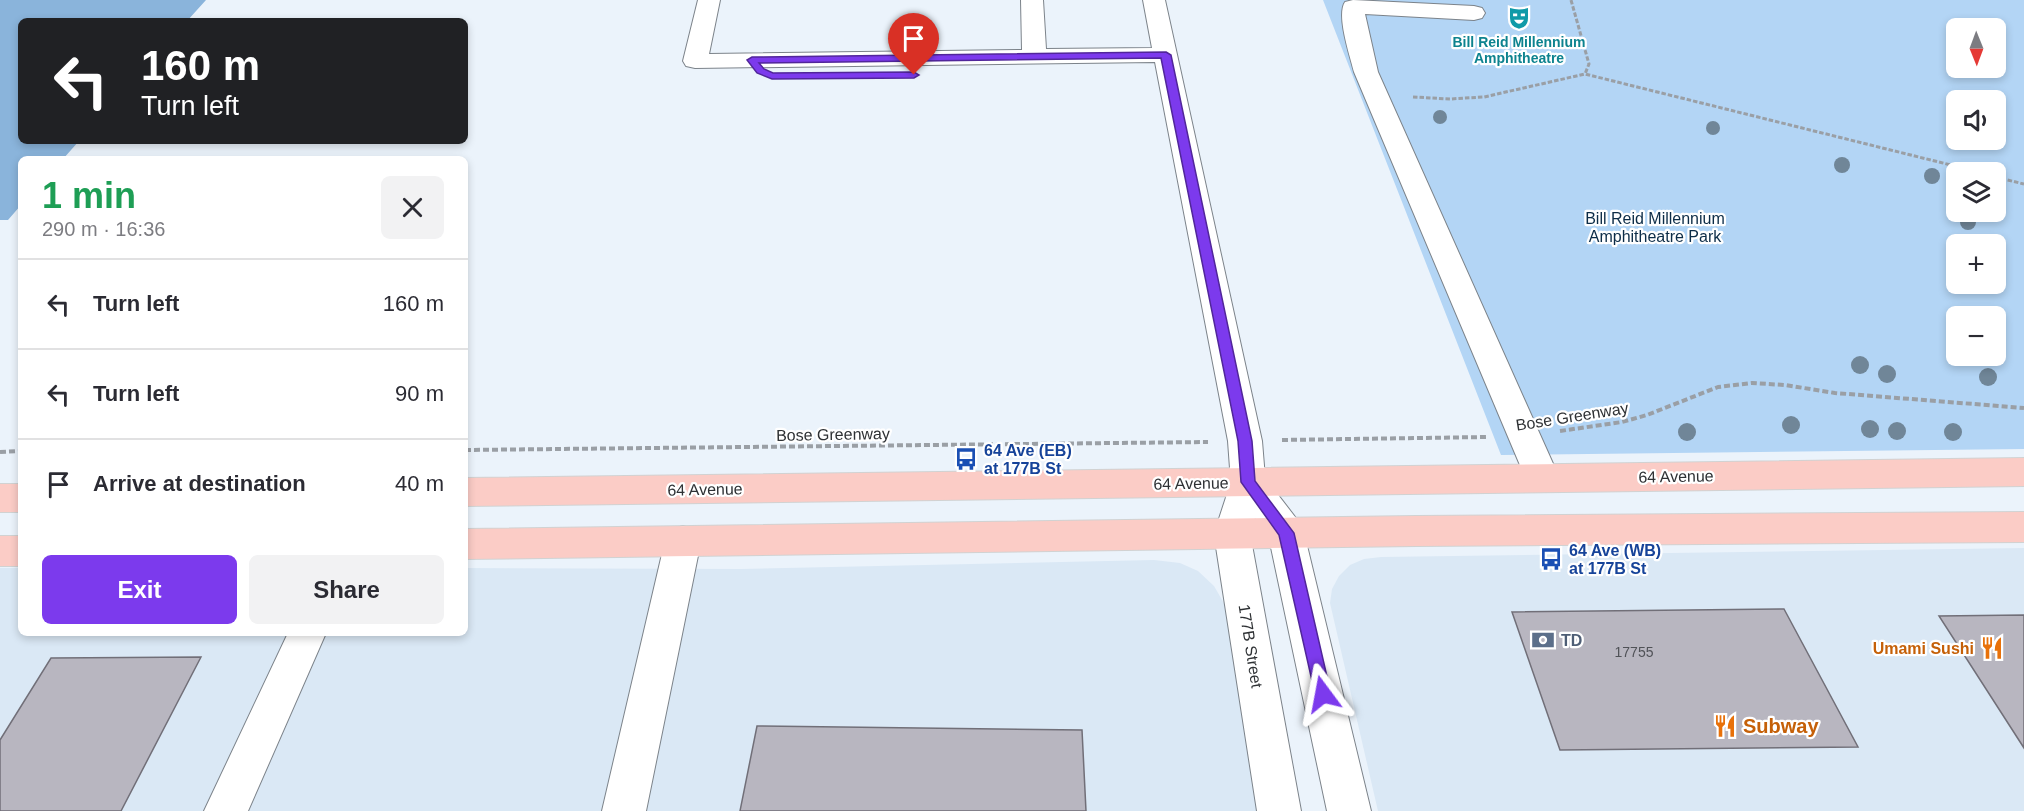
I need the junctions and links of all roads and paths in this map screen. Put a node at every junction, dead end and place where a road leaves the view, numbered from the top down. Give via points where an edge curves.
1 (709, 0) edge
2 (1032, 0) edge
3 (1154, 0) edge
4 (1571, 0) edge
5 (1352, 4) edge
6 (1474, 13) dead end
7 (1166, 55) junction
8 (1034, 56) junction
9 (1585, 74) junction
10 (1376, 95) junction
11 (1946, 164) edge
12 (2006, 180) edge
13 (2024, 184) edge
14 (2024, 408) edge
15 (1525, 437) junction
16 (1296, 440) dead end
17 (1202, 442) dead end
18 (468, 450) edge
19 (18, 451) edge
20 (0, 452) edge
21 (2024, 472) edge
22 (1542, 477) junction
23 (1248, 482) junction
24 (468, 492) edge
25 (0, 498) edge
26 (18, 498) edge
27 (2024, 527) edge
28 (1286, 533) junction
29 (1232, 534) junction
30 (683, 541) junction
31 (468, 544) edge
32 (0, 551) edge
33 (18, 551) edge
34 (307, 636) edge
35 (226, 811) edge
36 (624, 811) edge
37 (1279, 811) edge
38 (1349, 811) edge

1 - 8 street via 695,61 752,60 760,71 772,76 914,75 955,57
2 - 8 street
3 - 7 street, 177B Street
4 - 9 path via 1589,64
5 - 6 street
5 - 10 street via 1359,50
7 - 8 street
7 - 23 street, 177B Street via 1245,441
9 - 10 path via 1468,99
9 - 11 path
10 - 15 street
12 - 13 path
14 - 15 path, Bose Greenway via 1752,383 1718,387 1622,422
15 - 16 path, Bose Greenway
15 - 22 street
17 - 18 path, Bose Greenway
19 - 20 path
21 - 22 main road, 64 Avenue
22 - 23 main road, 64 Avenue
23 - 24 main road, 64 Avenue
23 - 28 street
23 - 29 street, 177B Street
25 - 26 main road
27 - 28 main road
28 - 29 main road
28 - 38 street
29 - 30 main road
29 - 37 street, 177B Street
30 - 31 main road
30 - 36 street
32 - 33 main road
34 - 35 street

